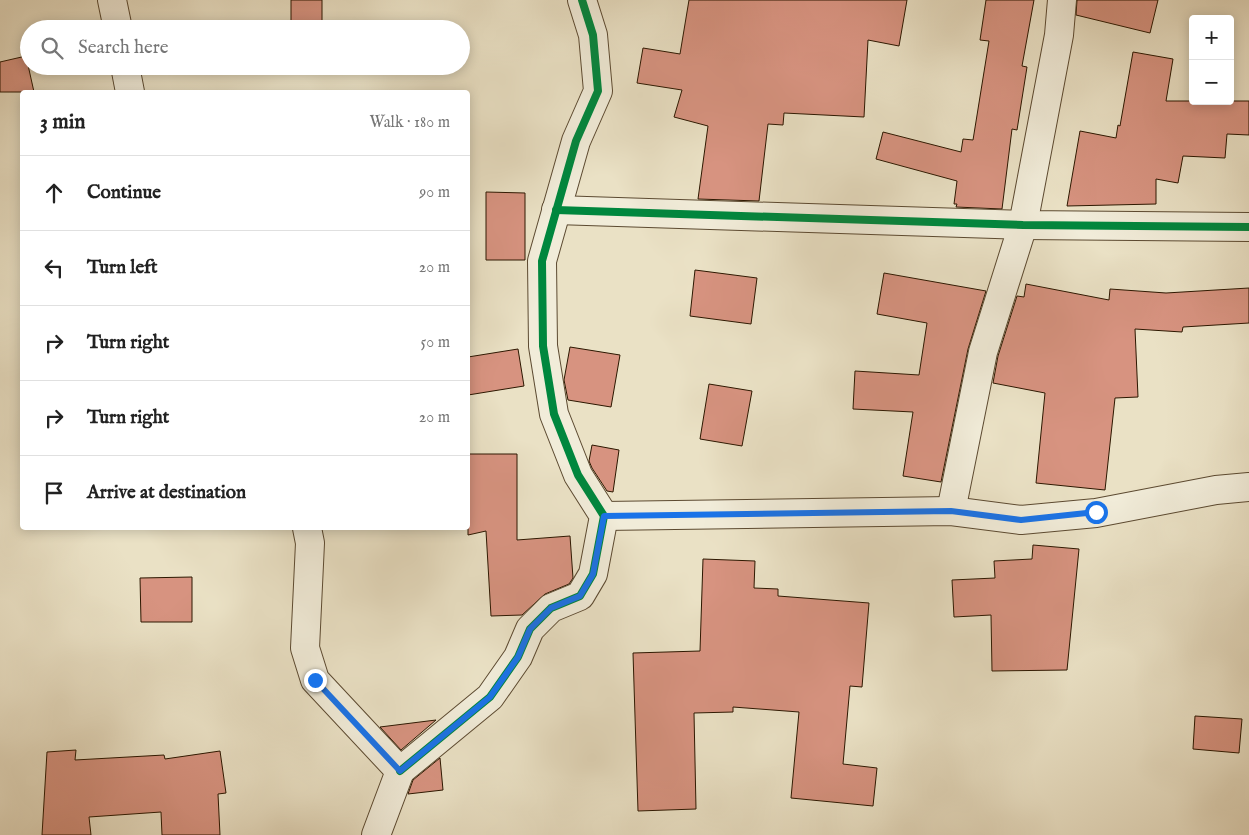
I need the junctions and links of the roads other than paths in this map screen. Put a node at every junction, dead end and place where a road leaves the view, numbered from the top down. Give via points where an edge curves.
1 (112, 0) edge
2 (582, 0) edge
3 (1062, 0) edge
4 (116, 20) edge
5 (127, 75) edge
6 (130, 90) edge
7 (556, 210) junction
8 (1023, 225) junction
9 (1249, 227) edge
10 (1249, 487) edge
11 (951, 511) junction
12 (604, 516) junction
13 (307, 530) edge
14 (400, 771) junction
15 (376, 835) edge

1 - 4 street
2 - 7 street via 593,35 598,91 576,141
3 - 8 street via 1059,35
5 - 6 street
7 - 8 street
7 - 12 street via 542,261 543,346 554,414 578,475
8 - 9 street
8 - 11 street via 983,352
10 - 11 street via 1096,512 1021,520
11 - 12 street
12 - 14 street via 593,574 580,596 551,608 530,629 518,657 490,697
13 - 14 street via 310,543 305,648 315,680
14 - 15 street

